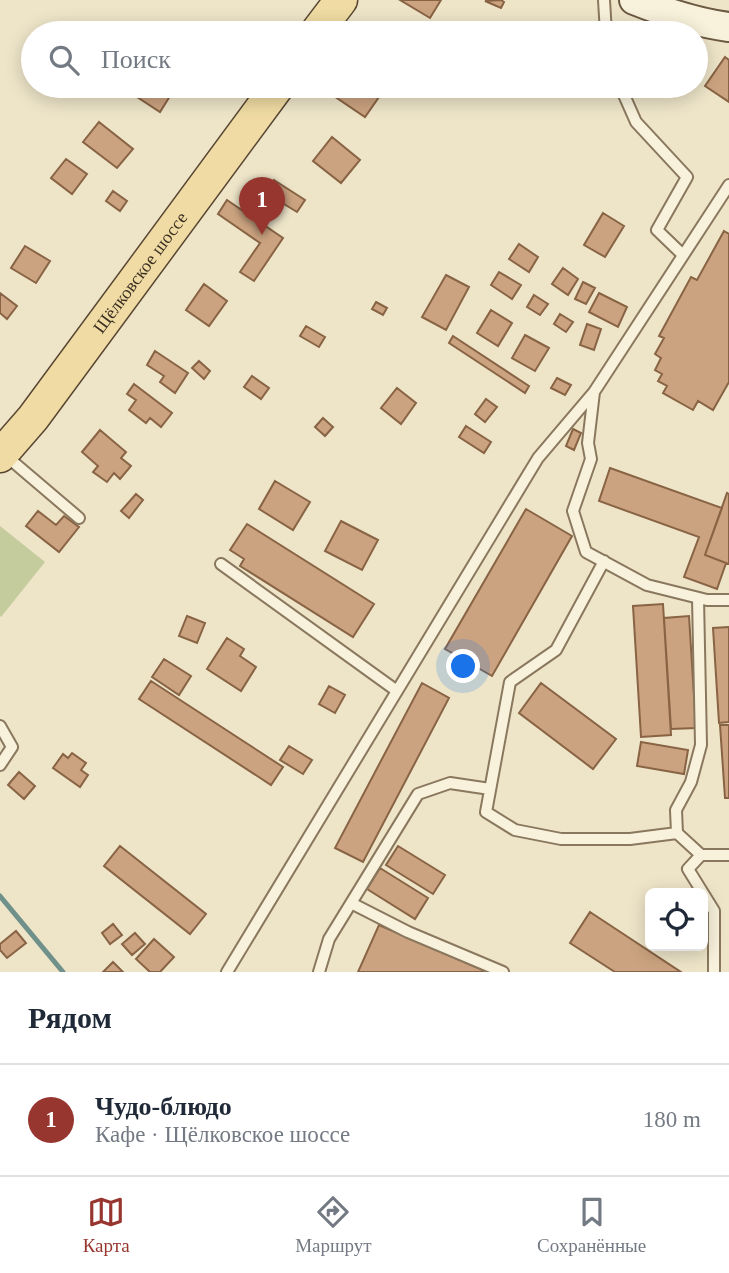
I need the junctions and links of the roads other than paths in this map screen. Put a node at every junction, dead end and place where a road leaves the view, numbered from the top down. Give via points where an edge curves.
1 (341, 0) edge
2 (604, 0) edge
3 (634, 0) edge
4 (325, 21) edge
5 (605, 21) edge
6 (700, 21) edge
7 (708, 23) edge
8 (729, 27) edge
9 (269, 98) edge
10 (625, 98) edge
11 (729, 185) edge
12 (682, 256) junction
13 (594, 392) junction
14 (1, 454) edge
15 (79, 518) dead end
16 (604, 561) junction
17 (221, 564) dead end
18 (698, 598) junction
19 (729, 600) edge
20 (397, 691) junction
21 (0, 726) edge
22 (0, 765) edge
23 (490, 789) junction
24 (677, 833) junction
25 (701, 855) junction
26 (729, 855) edge
27 (351, 903) junction
28 (227, 972) edge
29 (319, 972) edge
30 (503, 972) edge
31 (714, 972) edge

1 - 4 main road
2 - 5 lane
3 - 6 main road
7 - 8 main road
9 - 14 main road, Щёлковское шоссе via 33,418
10 - 12 lane via 635,122 687,177 657,230
11 - 12 lane
12 - 13 lane
13 - 16 lane via 587,443 591,459 573,511 586,552
13 - 20 lane via 538,458
14 - 15 lane
16 - 18 lane via 647,585
16 - 23 lane via 556,650 510,682
17 - 20 lane
18 - 19 lane
18 - 24 lane via 701,745 691,782 676,810
20 - 28 lane
21 - 22 lane via 12,747
23 - 24 lane via 486,811 515,830 561,839 630,839
23 - 27 lane via 450,783 418,794
24 - 25 lane
25 - 26 lane
25 - 31 lane via 688,869 714,911
27 - 29 lane via 329,939
27 - 30 lane

